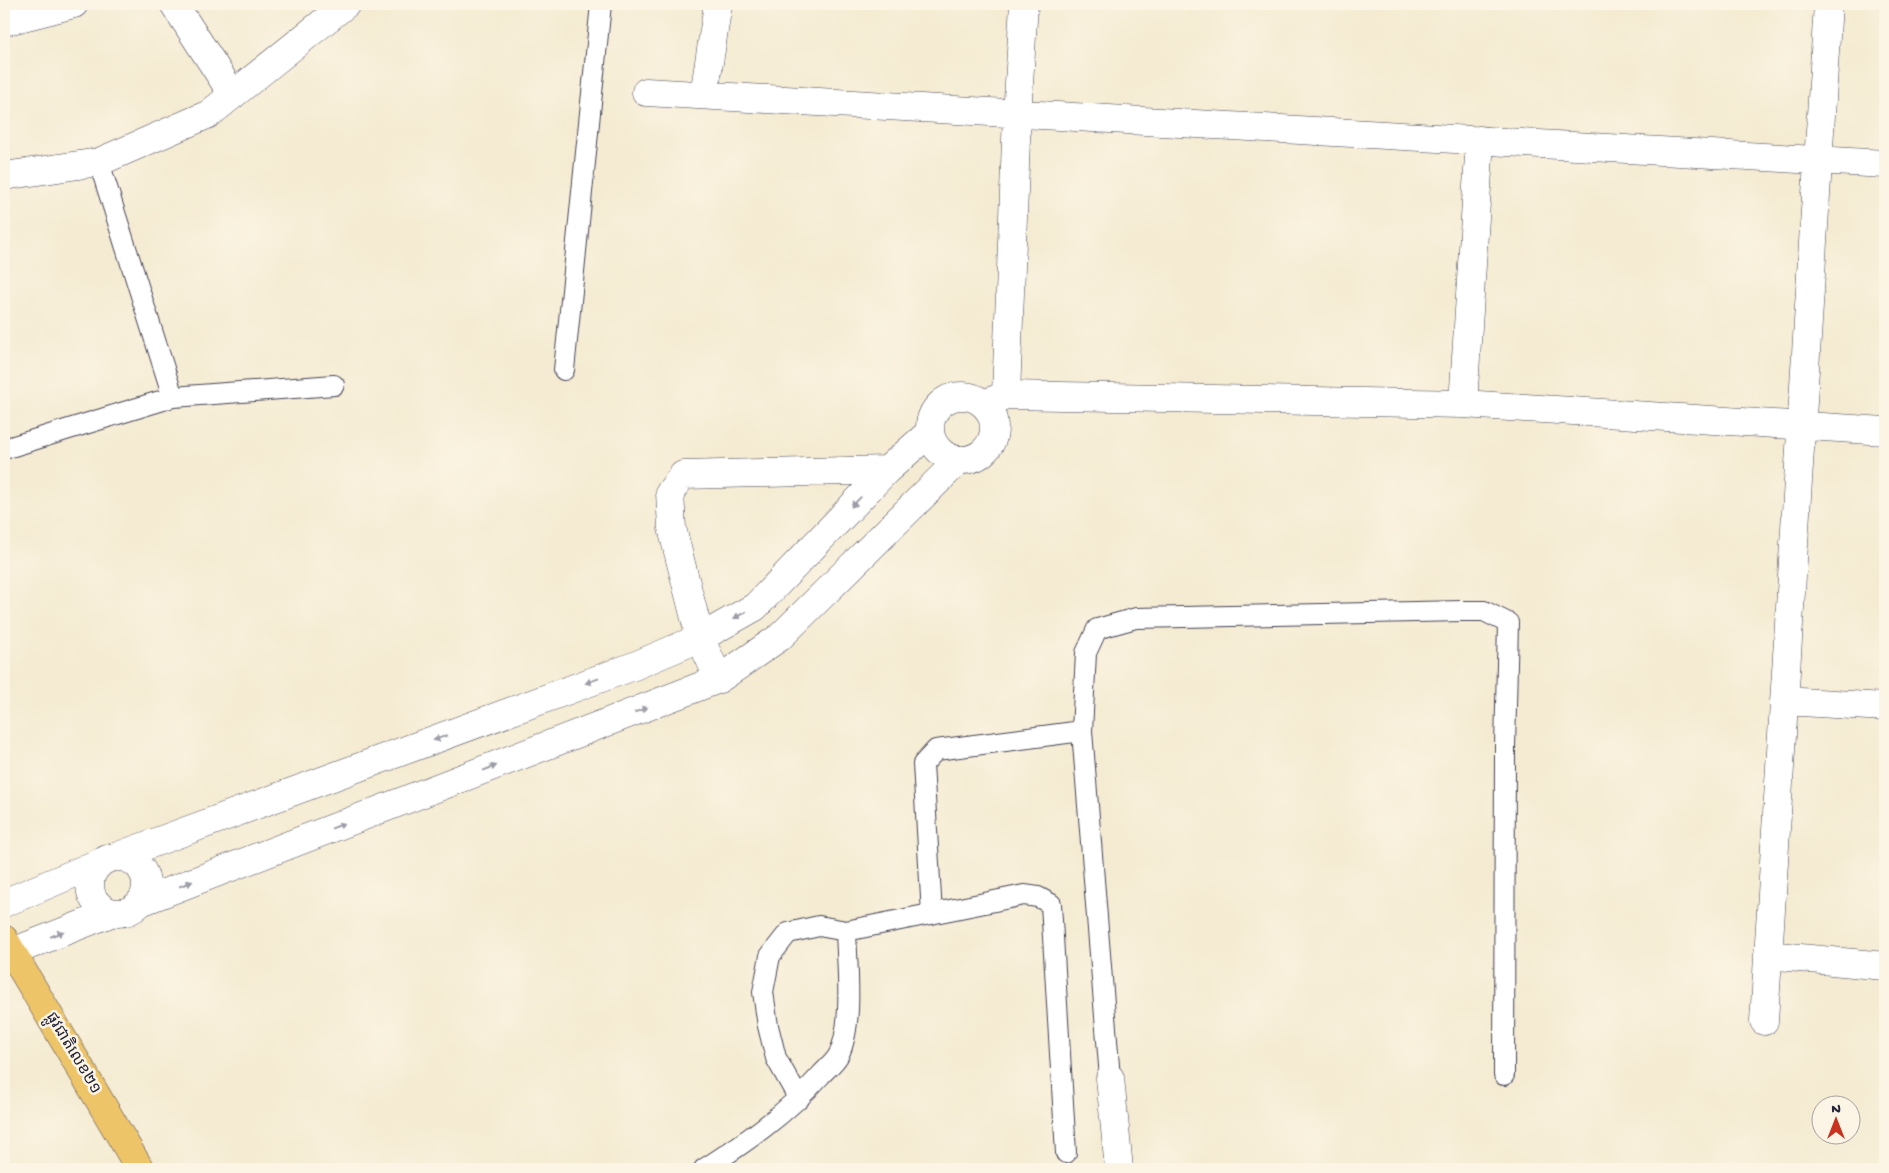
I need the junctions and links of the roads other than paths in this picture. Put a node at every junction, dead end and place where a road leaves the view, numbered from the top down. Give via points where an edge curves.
1 (74, 4) edge
2 (174, 4) edge
3 (346, 4) edge
4 (601, 4) edge
5 (718, 4) edge
6 (1024, 4) edge
7 (1828, 4) edge
8 (4, 22) edge
9 (646, 92) dead end
10 (233, 94) junction
11 (704, 95) junction
12 (1017, 115) junction
13 (1480, 140) junction
14 (1818, 160) junction
15 (99, 162) junction
16 (1885, 164) edge
17 (4, 176) edge
18 (564, 370) dead end
19 (334, 385) dead end
20 (173, 397) junction
21 (995, 400) junction
22 (1463, 404) junction
23 (1802, 424) junction
24 (1885, 431) edge
25 (929, 433) junction
26 (4, 449) edge
27 (959, 460) junction
28 (887, 470) junction
29 (700, 638) junction
30 (719, 679) junction
31 (1784, 701) junction
32 (1885, 707) edge
33 (1082, 731) junction
34 (109, 859) junction
35 (141, 902) junction
36 (4, 903) edge
37 (110, 913) junction
38 (932, 914) junction
39 (846, 931) junction
40 (8, 946) edge
41 (1768, 955) junction
42 (1885, 966) edge
43 (1764, 1021) dead end
44 (1504, 1075) dead end
45 (1110, 1078) joint
46 (799, 1099) junction
47 (1066, 1153) dead end
48 (140, 1169) edge
49 (704, 1169) edge
50 (1119, 1169) edge

1 - 8 street
2 - 10 street
3 - 10 street
4 - 18 lane
5 - 11 street
6 - 12 street
7 - 14 street
9 - 11 street
10 - 15 street via 209,114
11 - 12 street
12 - 13 street
12 - 21 street
13 - 14 street
13 - 22 street
14 - 16 street
14 - 23 street
15 - 17 street
15 - 20 lane
19 - 20 lane
20 - 26 lane
21 - 22 street
21 - 25 street via 966,396 947,399 932,413
21 - 27 street via 994,433 988,448 975,458
22 - 23 street
23 - 24 street
23 - 31 street
25 - 27 street via 934,446 945,456
25 - 28 street
27 - 30 street via 780,637
28 -> 29 street via 755,607
28 - 29 street via 683,475 670,492 672,528
29 - 30 street
29 -> 34 street via 588,683
35 -> 30 street
31 - 32 street
31 - 41 street
33 - 38 lane via 936,750 924,764
33 - 44 lane via 1086,653 1098,629 1136,618 1484,611 1508,623
33 - 45 lane
34 - 35 street via 133,861 143,872 146,888
34 - 36 street
34 - 37 street via 92,872 89,884 91,896 99,907
35 - 37 street via 122,913
40 -> 37 street
38 - 39 lane
38 - 47 lane via 1024,895 1038,897 1051,904
39 - 46 lane via 846,1028 838,1056
39 - 46 lane via 820,926 788,933 770,956 764,992 768,1026 776,1058
40 - 48 main road, ផ្លូវជាតិលេខ២១
41 - 42 street
41 - 43 street
45 - 50 street
46 - 49 lane via 747,1142

